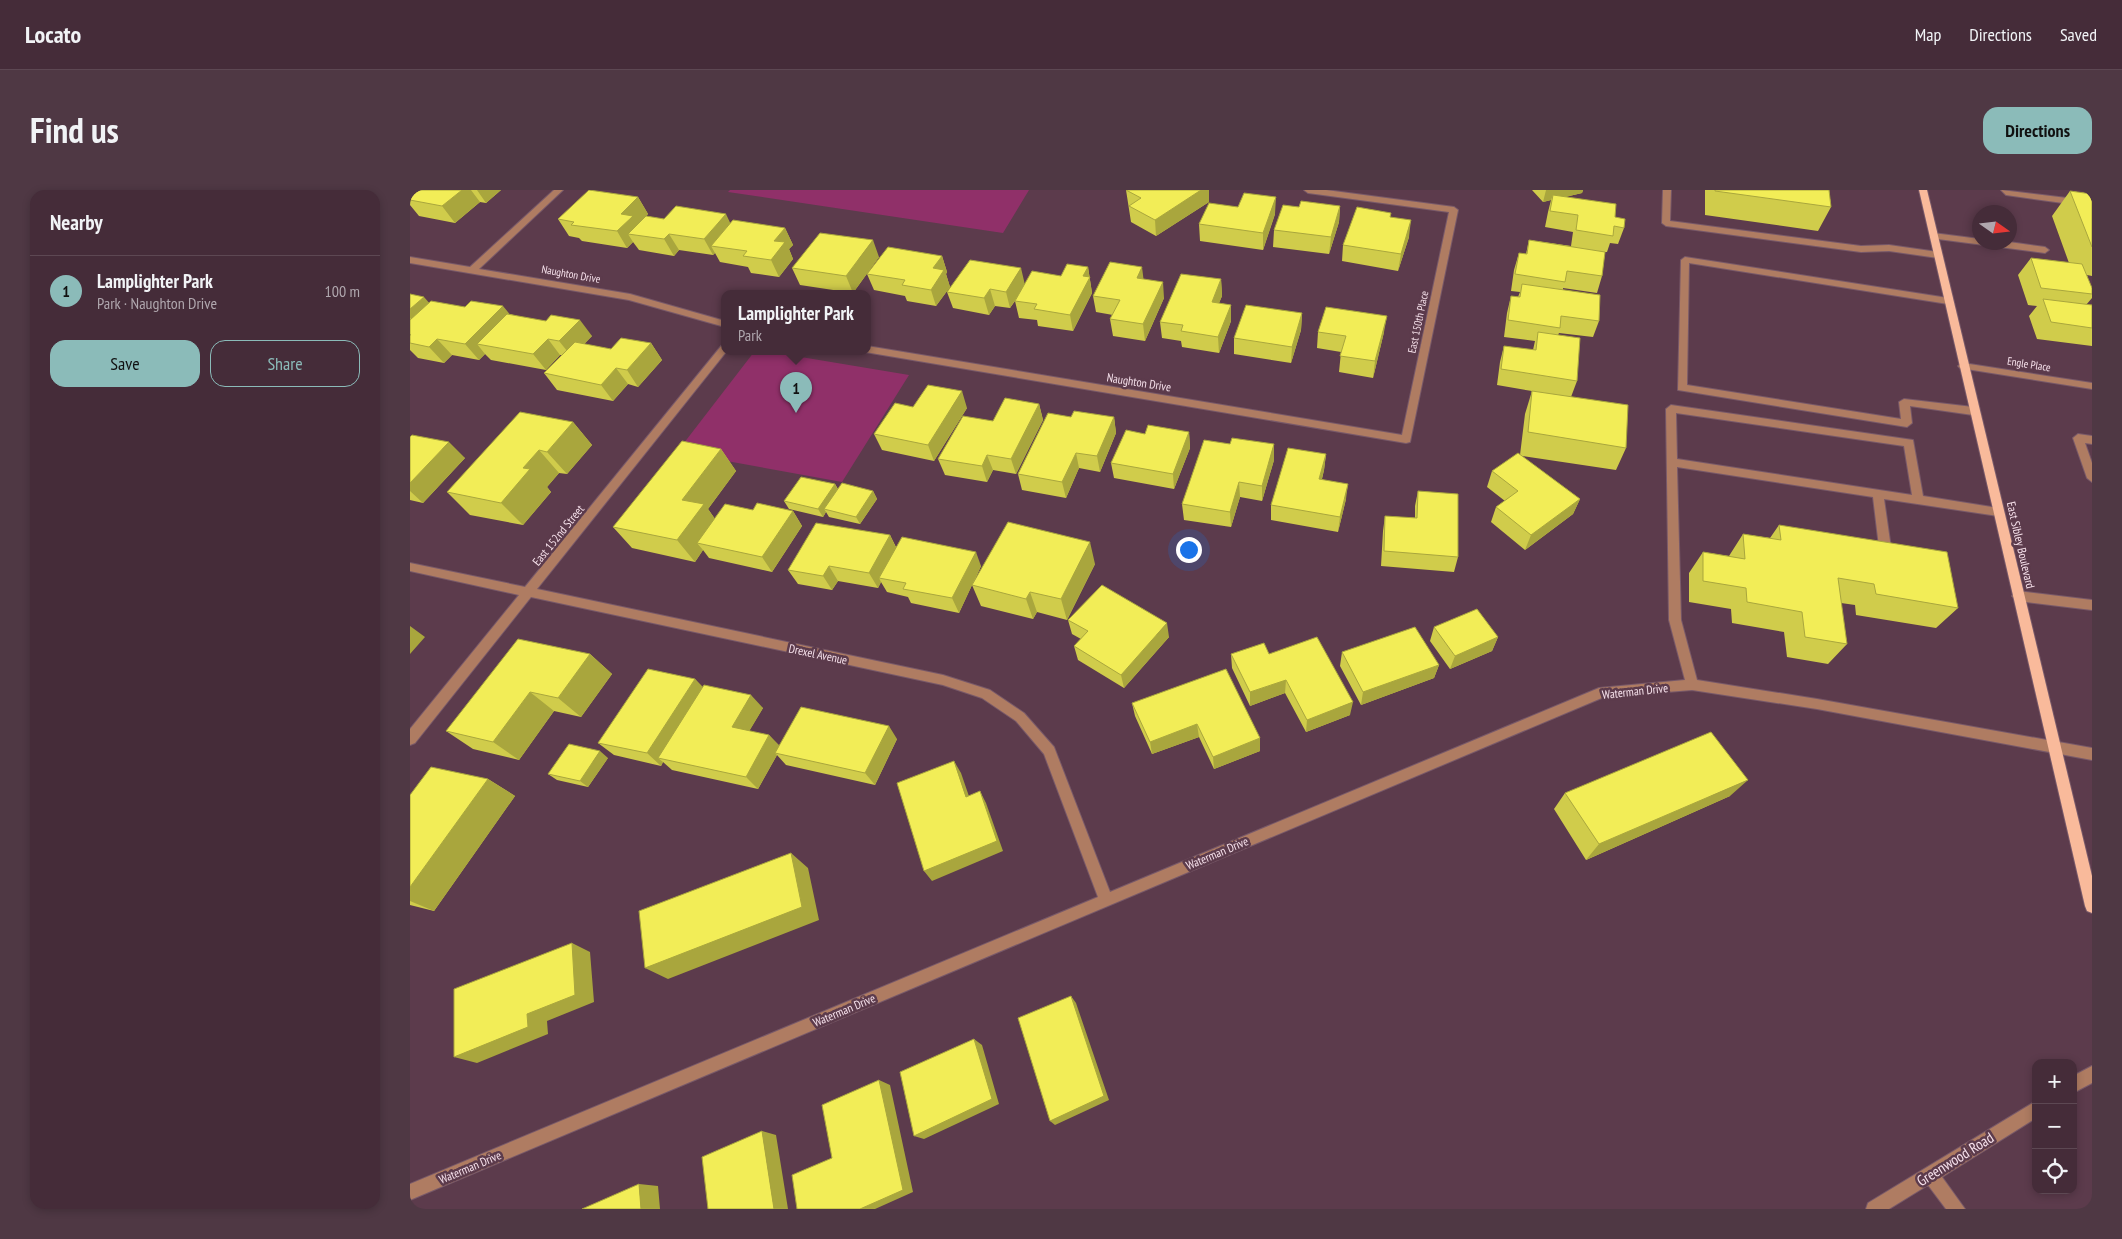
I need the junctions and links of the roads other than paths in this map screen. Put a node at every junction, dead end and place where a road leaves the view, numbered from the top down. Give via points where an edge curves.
1 (559, 190) edge
2 (1308, 190) edge
3 (1667, 190) edge
4 (1919, 190) edge
5 (1923, 190) edge
6 (2005, 190) edge
7 (2092, 204) edge
8 (1933, 236) junction
9 (1972, 241) edge
10 (2017, 246) edge
11 (2045, 250) dead end
12 (1938, 255) junction
13 (410, 260) edge
14 (472, 270) junction
15 (1948, 301) junction
16 (721, 323) edge
17 (871, 350) edge
18 (721, 352) edge
19 (1963, 366) junction
20 (2092, 386) edge
21 (1973, 411) junction
22 (1406, 439) joint
23 (2092, 440) edge
24 (1672, 462) junction
25 (2092, 478) edge
26 (1878, 493) junction
27 (1918, 500) junction
28 (1998, 512) junction
29 (1886, 555) edge
30 (410, 567) edge
31 (529, 592) junction
32 (2018, 596) junction
33 (2092, 605) edge
34 (1692, 685) junction
35 (410, 739) edge
36 (2054, 748) junction
37 (2092, 754) edge
38 (1106, 900) junction
39 (2092, 906) edge
40 (2092, 1074) edge
41 (2077, 1083) edge
42 (2032, 1110) edge
43 (1929, 1174) junction
44 (410, 1192) edge
45 (1874, 1209) edge
46 (1956, 1209) edge

1 - 14 street
2 - 22 street, East 150th Place via 1454,210
3 - 12 street via 1666,223 1861,249 1889,248
4 - 5 street
5 - 8 main road, East Sibley Boulevard
6 - 7 street
8 - 9 street
8 - 12 main road, East Sibley Boulevard
10 - 11 street
12 - 15 main road, East Sibley Boulevard
13 - 14 street, Naughton Drive
14 - 16 street, Naughton Drive via 630,297
15 - 19 main road, East Sibley Boulevard
15 - 21 street via 1685,260 1682,388 1907,423 1904,402
17 - 22 street, Naughton Drive
18 - 31 street, East 152nd Street
19 - 20 street, Engle Place
19 - 21 main road, East Sibley Boulevard
21 - 28 main road, East Sibley Boulevard
23 - 25 street via 2078,438
24 - 26 street
24 - 27 street via 1671,409 1908,444
24 - 34 street via 1675,620
26 - 27 street
26 - 29 street
27 - 28 street
28 - 32 main road, East Sibley Boulevard
30 - 31 street, Drexel Avenue
31 - 35 street, East 152nd Street
31 - 38 street, Drexel Avenue via 943,680 986,694 1020,717 1049,751
32 - 33 street
32 - 36 main road, East Sibley Boulevard
34 - 36 street, Waterman Drive via 1817,704
34 - 38 street, Waterman Drive via 1603,692
36 - 37 street, Waterman Drive
36 - 39 main road, East Sibley Boulevard
38 - 44 street, Waterman Drive
40 - 41 street
42 - 43 street, Greenwood Road
43 - 45 street, Greenwood Road
43 - 46 street

